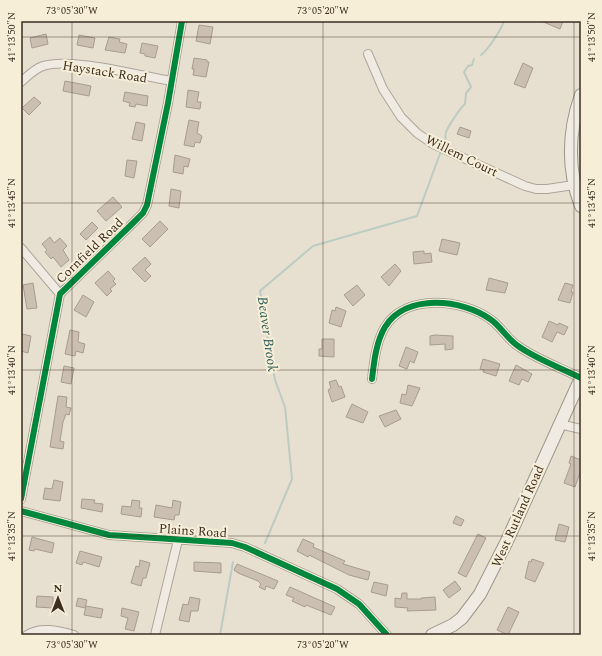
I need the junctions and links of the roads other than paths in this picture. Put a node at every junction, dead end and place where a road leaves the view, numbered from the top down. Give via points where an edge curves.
1 (182, 21) edge
2 (368, 54) dead end
3 (171, 81) junction
4 (21, 82) edge
5 (581, 95) edge
6 (574, 185) junction
7 (581, 206) edge
8 (21, 248) edge
9 (60, 294) junction
10 (581, 378) edge
11 (372, 379) dead end
12 (559, 424) junction
13 (581, 429) edge
14 (21, 499) edge
15 (21, 511) edge
16 (178, 540) junction
17 (26, 635) edge
18 (74, 635) edge
19 (155, 635) edge
20 (387, 635) edge
21 (432, 635) edge

1 - 3 street, Cornfield Road
2 - 6 street, Willem Court via 383,89 401,117 433,144 531,187 547,189
3 - 4 street, Haystack Road via 63,63 42,66
3 - 9 street, Cornfield Road via 145,209
5 - 6 main road via 571,138
6 - 7 main road
8 - 9 street
9 - 14 street, Cornfield Road
10 - 11 street via 523,350 484,315 457,305 434,303 409,308 385,327 378,343
10 - 12 main road, West Rutland Road
12 - 13 street
12 - 21 main road, West Rutland Road via 480,594 462,618
15 - 16 street, Plains Road via 100,534
16 - 19 street
16 - 20 street, Plains Road via 232,543 319,579 349,596
17 - 18 street via 50,630

